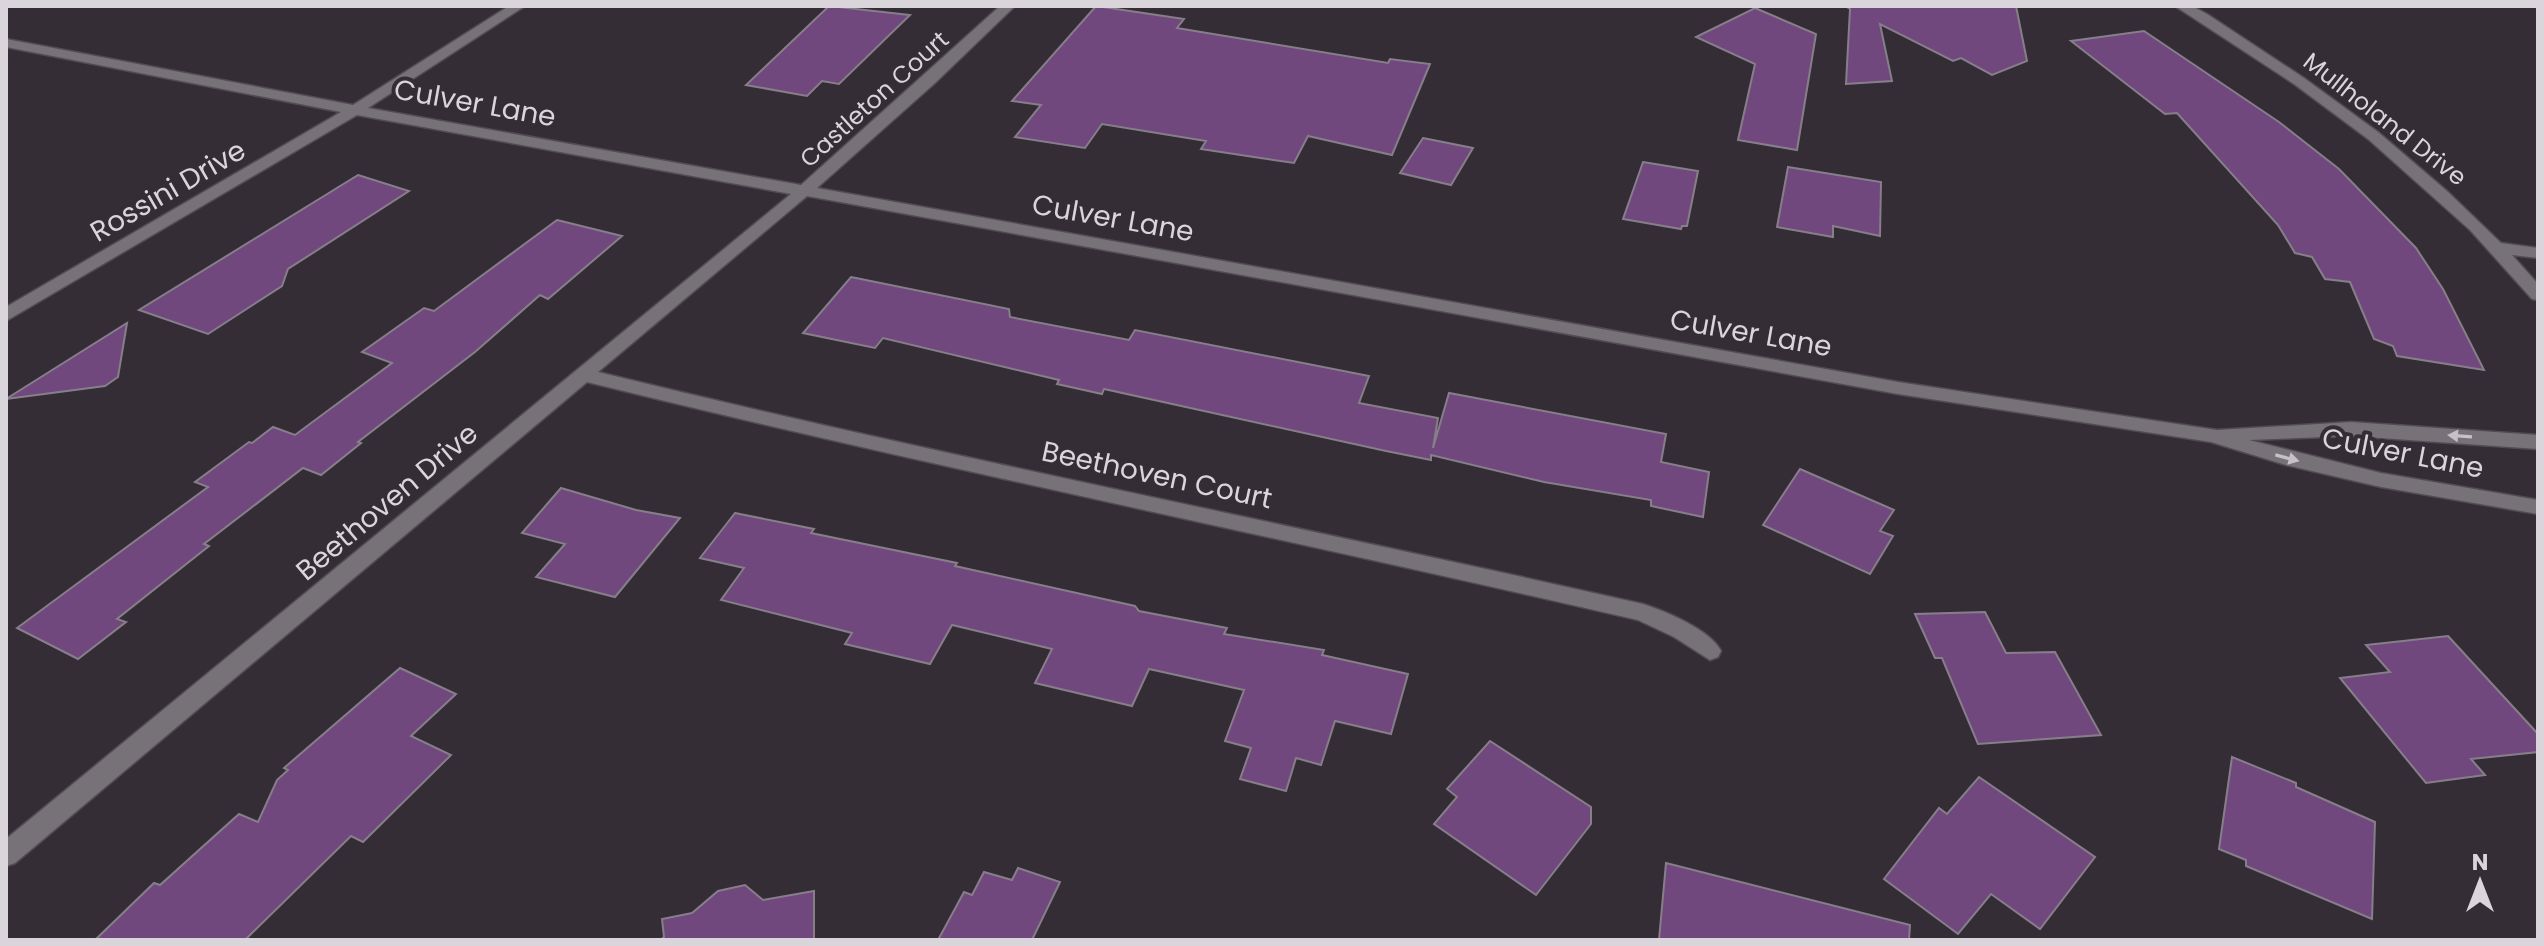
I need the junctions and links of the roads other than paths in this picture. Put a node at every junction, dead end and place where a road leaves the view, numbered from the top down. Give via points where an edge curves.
1 (518, 6) edge
2 (1008, 6) edge
3 (2182, 6) edge
4 (6, 43) edge
5 (355, 110) junction
6 (804, 191) junction
7 (2498, 248) junction
8 (2538, 253) edge
9 (2538, 295) edge
10 (6, 315) edge
11 (584, 375) junction
12 (2212, 435) junction
13 (2538, 442) edge
14 (2538, 507) edge
15 (1710, 651) dead end
16 (6, 855) edge

1 - 5 street, Rossini Drive
2 - 6 street, Castleton Court
3 - 7 street, Mullholand Drive via 2365,128
4 - 5 street, Culver Lane
5 - 6 street, Culver Lane
5 - 10 street, Rossini Drive
6 - 11 street, Beethoven Drive
6 - 12 street, Culver Lane via 1898,388
7 - 8 street
7 - 9 street, Mullholand Drive
11 - 15 street, Beethoven Court via 779,423 1643,613
11 - 16 street, Beethoven Drive
13 -> 12 street, Culver Lane via 2351,429
12 -> 14 street, Culver Lane via 2381,480

